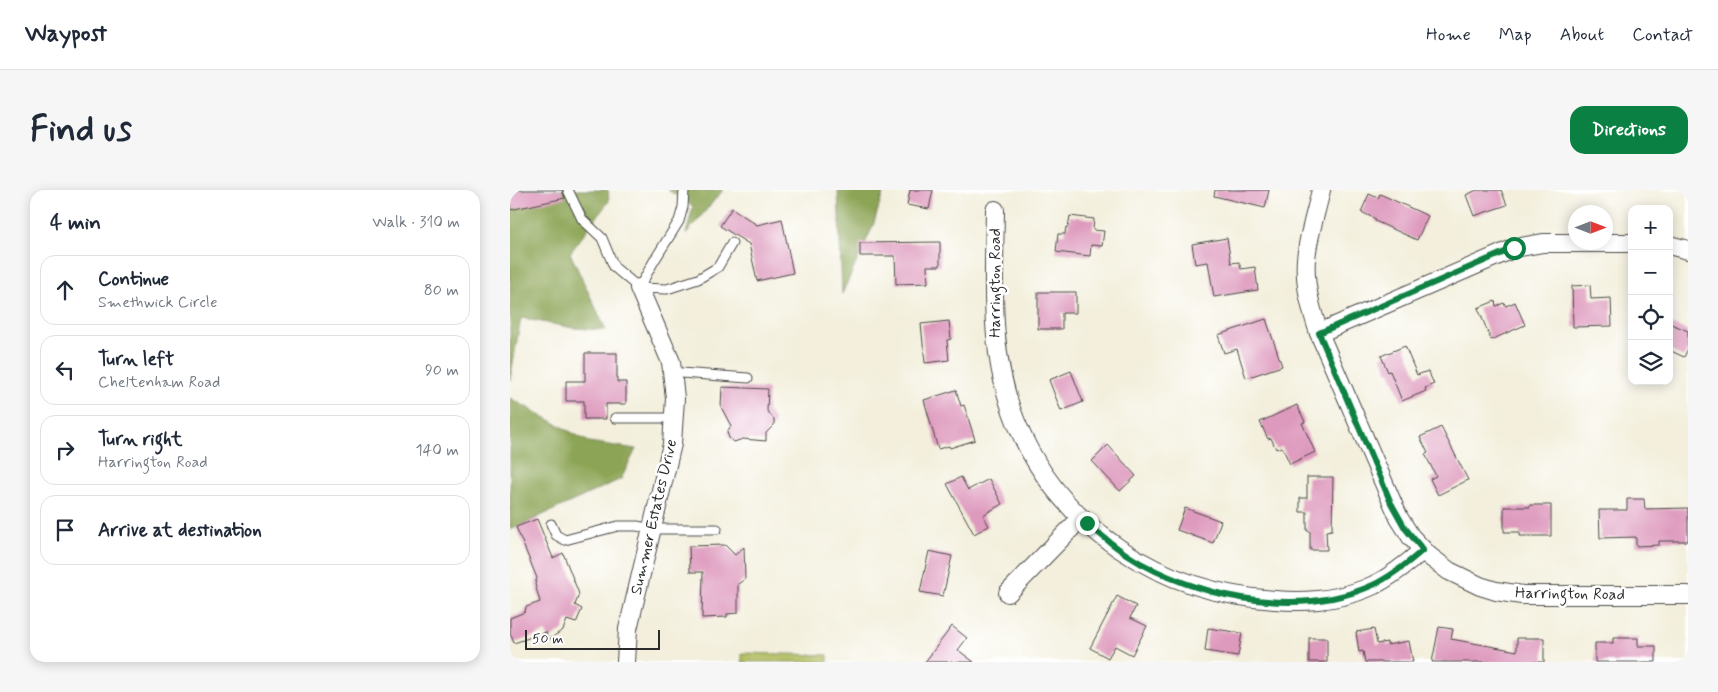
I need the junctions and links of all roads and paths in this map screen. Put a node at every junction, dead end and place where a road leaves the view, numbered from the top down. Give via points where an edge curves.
1 (568, 190) edge
2 (684, 190) edge
3 (1321, 190) edge
4 (996, 210) dead end
5 (732, 243) dead end
6 (1628, 243) edge
7 (1673, 246) edge
8 (1688, 250) edge
9 (639, 288) junction
10 (1319, 333) junction
11 (672, 374) junction
12 (748, 378) dead end
13 (615, 418) dead end
14 (674, 418) junction
15 (1081, 518) junction
16 (551, 524) dead end
17 (652, 529) junction
18 (717, 529) dead end
19 (1423, 550) junction
20 (1008, 593) dead end
21 (1688, 595) edge
22 (626, 662) edge

1 - 9 lane via 582,220 602,238 614,267
2 - 9 lane via 679,221
3 - 10 street via 1306,260 1311,309
4 - 15 street, Harrington Road via 993,311 1003,384 1016,423 1034,460
5 - 9 lane via 718,267 698,279 667,289
6 - 10 street via 1548,243 1514,248
7 - 8 street
9 - 11 street, Summer Estates Drive
10 - 19 street via 1391,503
11 - 12 lane
11 - 14 street, Summer Estates Drive
13 - 14 lane
14 - 17 street, Summer Estates Drive via 672,444
15 - 19 street, Harrington Road via 1120,549 1155,570 1210,591 1251,599 1308,602 1350,594 1382,580
15 - 20 street
16 - 17 lane via 556,535 565,540 618,526
17 - 18 lane
17 - 22 street, Summer Estates Drive via 628,629
19 - 21 street, Harrington Road via 1464,580 1504,593

